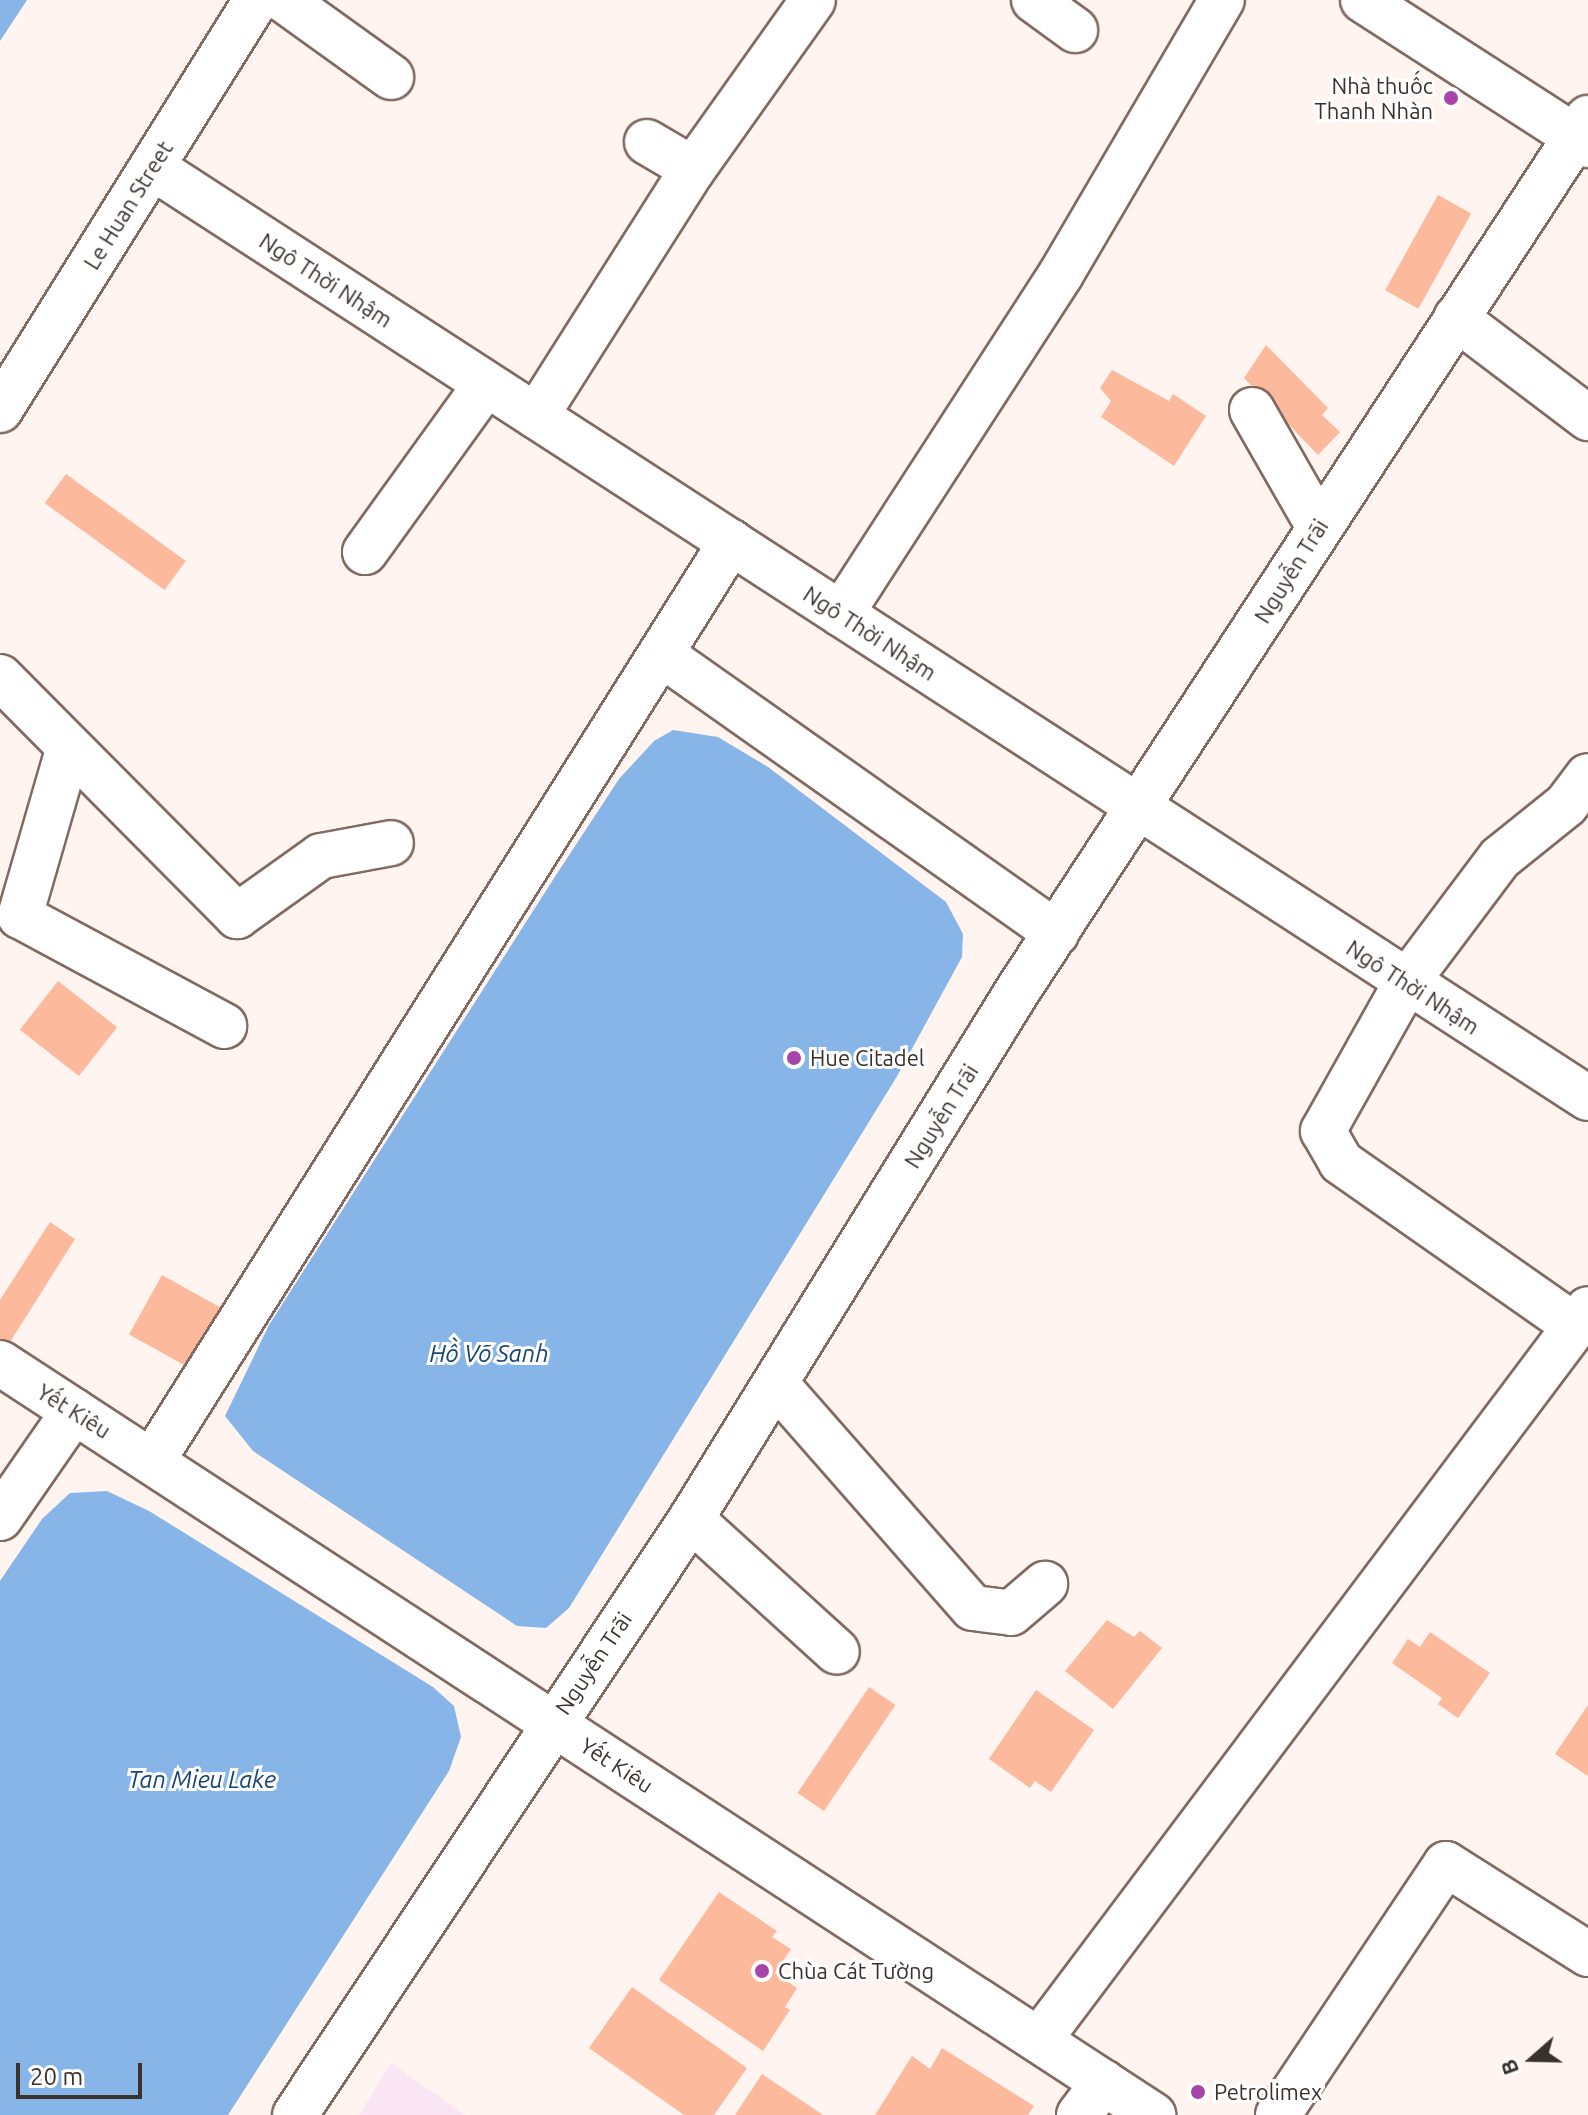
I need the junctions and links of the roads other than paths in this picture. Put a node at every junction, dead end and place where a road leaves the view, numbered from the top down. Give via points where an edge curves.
1 (256, 0) edge
2 (284, 0) edge
3 (1034, 0) edge
4 (1222, 0) edge
5 (1363, 0) edge
6 (802, 3) edge
7 (1075, 30) dead end
8 (391, 77) dead end
9 (1584, 133) edge
10 (647, 142) dead end
11 (152, 167) junction
12 (693, 169) junction
13 (1456, 318) junction
14 (486, 384) junction
15 (0, 410) edge
16 (1252, 410) dead end
17 (536, 416) junction
18 (1588, 418) edge
19 (1319, 527) junction
20 (731, 542) junction
21 (365, 552) dead end
22 (841, 614) junction
23 (661, 654) junction
24 (0, 677) edge
25 (68, 750) junction
26 (1588, 776) edge
27 (1141, 808) junction
28 (391, 843) dead end
29 (1056, 933) junction
30 (1406, 983) junction
31 (224, 1026) dead end
32 (1583, 1084) edge
33 (1582, 1318) edge
34 (0, 1363) edge
35 (776, 1384) junction
36 (74, 1411) junction
37 (153, 1460) junction
38 (0, 1518) edge
39 (691, 1519) junction
40 (1045, 1584) dead end
41 (837, 1652) dead end
42 (553, 1723) junction
43 (1588, 1954) edge
44 (1039, 2040) junction
45 (1091, 2099) edge
46 (295, 2115) edge
47 (1153, 2115) edge
48 (1278, 2115) edge

1 - 11 street, Le Huan Street
2 - 8 street
3 - 7 street
4 - 22 street via 1061,274
5 - 9 street
6 - 12 street
9 - 13 street, Nguyễn Trãi
10 - 12 street
11 - 14 street, Ngô Thời Nhậm
11 - 15 street, Le Huan Street
12 - 17 street
13 - 18 street
13 - 19 street, Nguyễn Trãi
14 - 17 street, Ngô Thời Nhậm
14 - 21 street
16 - 19 street
17 - 20 street, Ngô Thời Nhậm
19 - 27 street, Nguyễn Trãi
20 - 22 street, Ngô Thời Nhậm
20 - 23 street
22 - 27 street, Ngô Thời Nhậm
23 - 29 street
23 - 37 street
24 - 25 street
25 - 28 street via 237,916 321,856
25 - 31 street via 20,916
26 - 30 street via 1566,805 1500,858
27 - 29 street, Nguyễn Trãi
27 - 30 street, Ngô Thời Nhậm
29 - 35 street, Nguyễn Trãi
30 - 32 street, Ngô Thời Nhậm
30 - 33 street via 1323,1131 1341,1162
33 - 44 street
34 - 36 street, Yết Kiêu
35 - 39 street, Nguyễn Trãi
35 - 40 street via 973,1608 1011,1613
36 - 37 street, Yết Kiêu
36 - 38 street
37 - 42 street, Yết Kiêu
39 - 41 street
39 - 42 street, Nguyễn Trãi
42 - 44 street, Yết Kiêu
42 - 46 street, Nguyễn Trãi
43 - 48 street via 1446,1864
44 - 45 street, Yết Kiêu
45 - 47 street, Yết Kiêu

